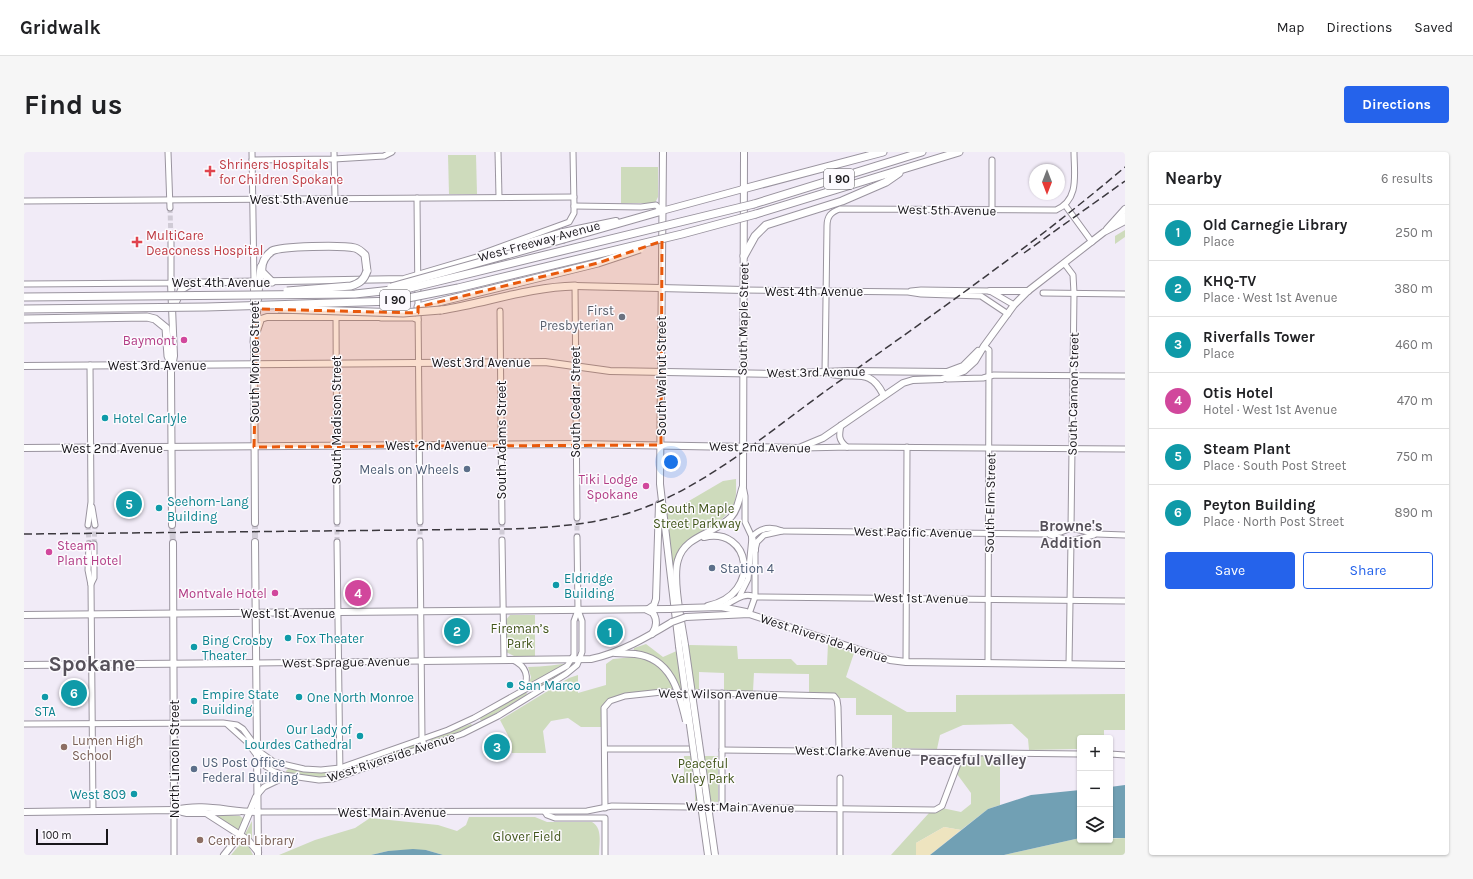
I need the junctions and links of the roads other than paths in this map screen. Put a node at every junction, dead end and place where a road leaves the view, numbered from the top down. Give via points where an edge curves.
1 (168, 152) edge
2 (252, 152) edge
3 (334, 152) edge
4 (392, 152) edge
5 (498, 152) edge
6 (573, 152) edge
7 (663, 152) edge
8 (744, 152) edge
9 (883, 152) edge
10 (922, 152) edge
11 (959, 152) edge
12 (1074, 152) edge
13 (334, 159) junction
14 (252, 160) junction
15 (992, 160) dead end
16 (904, 169) junction
17 (743, 189) junction
18 (499, 197) junction
19 (574, 197) junction
20 (335, 198) junction
21 (417, 198) junction
22 (253, 199) junction
23 (170, 200) junction
24 (24, 201) edge
25 (1065, 205) junction
26 (574, 206) junction
27 (170, 208) tunnel mouth
28 (1125, 209) edge
29 (992, 210) junction
30 (662, 211) junction
31 (1125, 216) edge
32 (1125, 221) edge
33 (1104, 232) junction
34 (682, 234) junction
35 (171, 241) tunnel mouth
36 (1092, 242) junction
37 (744, 256) junction
38 (469, 260) junction
39 (262, 264) junction
40 (1064, 264) junction
41 (418, 275) junction
42 (256, 282) junction
43 (272, 282) junction
44 (171, 283) junction
45 (193, 283) junction
46 (24, 284) edge
47 (575, 286) junction
48 (662, 287) junction
49 (744, 290) junction
50 (826, 291) junction
51 (990, 291) junction
52 (1028, 291) junction
53 (908, 292) junction
54 (1043, 293) dead end
55 (1074, 293) junction
56 (355, 294) junction
57 (1125, 294) edge
58 (226, 296) junction
59 (24, 297) edge
60 (1014, 306) junction
61 (206, 307) junction
62 (418, 307) junction
63 (24, 309) edge
64 (173, 311) junction
65 (500, 311) dead end
66 (1008, 314) junction
67 (336, 317) junction
68 (378, 318) junction
69 (24, 319) edge
70 (418, 320) junction
71 (254, 342) junction
72 (984, 346) junction
73 (418, 362) junction
74 (501, 362) junction
75 (254, 364) junction
76 (336, 364) junction
77 (90, 365) junction
78 (172, 365) junction
79 (24, 366) edge
80 (575, 366) junction
81 (660, 372) junction
82 (743, 373) junction
83 (825, 373) junction
84 (990, 376) junction
85 (1073, 376) junction
86 (1125, 376) edge
87 (942, 379) junction
88 (883, 394) junction
89 (841, 425) junction
90 (575, 444) junction
91 (501, 445) junction
92 (660, 445) junction
93 (336, 446) junction
94 (420, 446) junction
95 (742, 446) junction
96 (172, 447) junction
97 (254, 447) junction
98 (847, 447) junction
99 (907, 447) junction
100 (24, 448) edge
101 (90, 448) junction
102 (799, 448) junction
103 (990, 448) junction
104 (1072, 448) junction
105 (1125, 449) edge
106 (660, 484) junction
107 (743, 486) junction
108 (91, 502) junction
109 (577, 518) tunnel mouth
110 (337, 522) tunnel mouth
111 (420, 522) tunnel mouth
112 (502, 522) tunnel mouth
113 (255, 523) tunnel mouth
114 (88, 525) tunnel mouth
115 (95, 525) tunnel mouth
116 (172, 525) tunnel mouth
117 (1071, 529) junction
118 (782, 531) junction
119 (907, 532) junction
120 (989, 533) junction
121 (1045, 534) junction
122 (1097, 534) junction
123 (1125, 535) edge
124 (577, 537) tunnel mouth
125 (752, 537) junction
126 (696, 538) junction
127 (502, 540) tunnel mouth
128 (1071, 540) junction
129 (420, 541) tunnel mouth
130 (255, 542) tunnel mouth
131 (337, 542) tunnel mouth
132 (173, 543) tunnel mouth
133 (92, 544) tunnel mouth
134 (754, 550) junction
135 (755, 597) junction
136 (738, 598) junction
137 (906, 598) junction
138 (989, 599) junction
139 (1070, 600) junction
140 (1125, 600) edge
141 (708, 606) junction
142 (721, 607) junction
143 (578, 610) junction
144 (648, 610) junction
145 (503, 611) junction
146 (338, 612) junction
147 (421, 612) junction
148 (255, 613) junction
149 (24, 614) edge
150 (91, 614) junction
151 (174, 614) junction
152 (749, 614) junction
153 (652, 634) junction
154 (682, 646) junction
155 (611, 653) junction
156 (572, 659) junction
157 (581, 659) junction
158 (504, 660) junction
159 (512, 660) junction
160 (339, 662) junction
161 (422, 662) junction
162 (906, 662) junction
163 (256, 663) junction
164 (988, 663) junction
165 (92, 664) junction
166 (174, 664) junction
167 (1069, 664) junction
168 (24, 665) edge
169 (1125, 665) edge
170 (522, 691) junction
171 (722, 693) junction
172 (526, 698) junction
173 (474, 718) junction
174 (174, 723) junction
175 (24, 724) edge
176 (92, 724) junction
177 (227, 724) junction
178 (479, 725) junction
179 (422, 739) junction
180 (425, 747) junction
181 (258, 748) junction
182 (605, 749) junction
183 (689, 749) dead end
184 (722, 750) junction
185 (839, 751) junction
186 (959, 753) junction
187 (1077, 754) edge
188 (1113, 754) edge
189 (1125, 755) edge
190 (258, 757) junction
191 (292, 767) junction
192 (340, 768) junction
193 (290, 776) junction
194 (340, 776) junction
195 (840, 778) dead end
196 (699, 790) junction
197 (258, 794) junction
198 (722, 807) junction
199 (605, 808) junction
200 (840, 809) junction
201 (174, 810) junction
202 (92, 811) junction
203 (24, 812) edge
204 (239, 812) junction
205 (250, 812) junction
206 (258, 812) junction
207 (545, 812) junction
208 (206, 813) junction
209 (240, 835) junction
210 (258, 854) edge
211 (174, 855) edge
212 (224, 855) edge
213 (605, 855) edge
214 (708, 855) edge
215 (715, 855) edge
216 (840, 855) edge

1 - 23 street
2 - 14 street, South Monroe Street
3 - 13 street
4 - 13 street via 384,156
5 - 18 street
6 - 19 street
7 - 30 main road, South Walnut Street
8 - 17 main road, South Maple Street
9 - 17 highway
10 - 56 highway, I 90, bridge via 754,204 426,285
11 - 16 highway, I 90
12 - 25 street via 1073,193
13 - 14 street
13 - 20 street
14 - 22 street, South Monroe Street
15 - 29 street
16 - 34 highway, I 90, bridge
16 - 37 highway via 886,182 842,201 766,225 755,236
17 - 30 main road
17 - 37 main road, South Maple Street
18 - 19 street, West 5th Avenue
18 - 21 street, West 5th Avenue
19 - 26 street
20 - 21 street, West 5th Avenue
20 - 22 street, West 5th Avenue
21 - 41 street
22 - 23 street, West 5th Avenue
22 - 42 street, South Monroe Street
23 - 24 street, West 5th Avenue
23 - 27 street
25 - 29 street, West 5th Avenue via 1049,211
25 - 36 street
26 - 30 street via 656,205
26 - 38 street via 572,217 566,224 494,248
28 - 33 main road
29 - 50 street, West 5th Avenue via 833,211 827,226
30 - 38 main road, West Freeway Avenue via 563,232
30 - 48 main road, South Walnut Street
30 - 56 highway, bridge via 421,280
31 - 33 street
32 - 33 main road
33 - 36 main road
34 - 61 highway, I 90, bridge via 398,300
34 - 62 highway, bridge via 598,263
35 - 44 street
36 - 40 main road
37 - 49 main road, South Maple Street
38 - 41 main road, West Freeway Avenue
39 - 42 highway
39 - 43 highway via 262,272
39 - 58 highway, bridge via 266,256 278,249 347,247 356,248 365,255 367,271 365,278 351,286
40 - 52 main road
40 - 55 street, South Cannon Street via 1073,275
41 - 43 main road, West 4th Avenue via 400,280
41 - 62 street
42 - 43 main road, West 4th Avenue
42 - 45 main road, West 4th Avenue
42 - 71 highway
44 - 45 main road, West 4th Avenue
44 - 46 street, West 4th Avenue
44 - 64 main road
45 - 64 main road via 180,292
47 - 48 main road, West 4th Avenue
47 - 61 highway, bridge via 532,290 467,306 403,313
47 - 80 street, South Cedar Street
48 - 49 main road, West 4th Avenue
48 - 81 main road, South Walnut Street
49 - 50 street, West 4th Avenue
49 - 82 main road, South Maple Street
50 - 53 street, West 4th Avenue
50 - 83 street
51 - 52 main road
51 - 53 street, West 4th Avenue
51 - 60 street
52 - 60 main road
53 - 66 street, West 4th Avenue via 981,296
54 - 55 street
55 - 57 street
55 - 85 street, South Cannon Street
56 - 58 highway, I 90, bridge
58 - 59 highway, I 90, bridge
60 - 66 main road
61 - 63 highway, I 90, bridge
62 - 68 main road
62 - 70 street
64 - 78 main road
65 - 74 street, South Adams Street
66 - 72 main road
67 - 68 main road
67 - 71 main road via 265,317 259,324
67 - 76 street, South Madison Street
68 - 70 street
69 - 78 highway via 155,319 166,328 168,356
70 - 73 street
71 - 75 main road, South Monroe Street
72 - 83 main road, West 3rd Avenue via 963,366 947,372
72 - 84 street, South Elm Street via 989,350
72 - 87 main road via 975,362 964,371
73 - 74 main road, West 3rd Avenue
73 - 76 main road, West 3rd Avenue
73 - 94 street
74 - 80 main road, West 3rd Avenue via 545,362
74 - 91 street, South Adams Street
75 - 76 main road, West 3rd Avenue
75 - 78 main road, West 3rd Avenue
75 - 97 main road, South Monroe Street
76 - 93 street, South Madison Street
77 - 78 main road, West 3rd Avenue
77 - 79 main road, West 3rd Avenue
77 - 101 street
78 - 96 main road
80 - 81 main road, West 3rd Avenue via 601,371
80 - 90 street, South Cedar Street
81 - 82 main road, West 3rd Avenue
81 - 92 main road, South Walnut Street
82 - 83 main road, West 3rd Avenue
82 - 95 main road, South Maple Street
83 - 88 main road via 872,378
84 - 85 street
84 - 87 street
84 - 103 street, South Elm Street
85 - 86 street
85 - 104 street, South Cannon Street
87 - 88 main road via 913,380
88 - 89 main road
89 - 98 street via 840,440
89 - 102 main road via 813,444
90 - 91 main road, West 2nd Avenue
90 - 92 main road, West 2nd Avenue
90 - 109 street, South Cedar Street
91 - 94 main road, West 2nd Avenue
91 - 112 street, South Adams Street
92 - 95 main road, West 2nd Avenue
92 - 106 main road, South Walnut Street
93 - 94 main road, West 2nd Avenue
93 - 97 main road, West 2nd Avenue
93 - 110 street, South Madison Street
94 - 111 street
95 - 102 main road, West 2nd Avenue
95 - 107 main road, South Maple Street
96 - 97 main road, West 2nd Avenue
96 - 101 main road, West 2nd Avenue
96 - 116 main road
97 - 113 main road, South Monroe Street
98 - 99 street, West 2nd Avenue
98 - 102 street, West 2nd Avenue
99 - 103 street, West 2nd Avenue
99 - 119 street
100 - 101 main road, West 2nd Avenue
101 - 108 street
103 - 104 street, West 2nd Avenue
103 - 120 street, South Elm Street
104 - 105 street, West 2nd Avenue
104 - 117 street, South Cannon Street
106 - 144 main road via 656,599
106 - 154 main road, South Walnut Street
107 - 125 street, South Maple Street via 744,521
107 - 126 main road, South Maple Street via 738,505 731,517
108 - 114 street
108 - 115 street
117 - 121 street, West Pacific Avenue
117 - 122 street, West Pacific Avenue
117 - 128 street via 1065,534
117 - 128 street via 1078,534
118 - 119 street, West Pacific Avenue
118 - 125 street, West Pacific Avenue via 776,528 762,529
118 - 134 street, West Pacific Avenue via 762,537
119 - 120 street, West Pacific Avenue
119 - 137 street
120 - 121 street, West Pacific Avenue
120 - 138 street, South Elm Street
121 - 128 street, West Pacific Avenue
122 - 123 street, West Pacific Avenue
122 - 128 street, West Pacific Avenue
124 - 143 street
125 - 134 main road, South Maple Street
125 - 136 street, South Maple Street via 748,579
126 - 141 main road via 722,536 740,550 744,561 742,581 736,592 724,601
126 - 154 main road, South Maple Street via 684,547 676,564
127 - 145 street
128 - 139 street
129 - 147 street
130 - 148 main road
131 - 146 street
132 - 151 main road, North Lincoln Street
133 - 150 street via 88,570
134 - 135 street, South Maple Street
135 - 136 street, West 1st Avenue via 748,595
135 - 137 street, West 1st Avenue
135 - 152 street, South Maple Street
136 - 142 street, West 1st Avenue
137 - 138 street, West 1st Avenue
137 - 162 street
138 - 139 street, West 1st Avenue
138 - 164 street, South Elm Street
139 - 140 street, West 1st Avenue
139 - 167 street
141 - 142 main road, West 1st Avenue
141 - 144 main road, West 1st Avenue, bridge
142 - 152 main road, West 1st Avenue
143 - 144 main road, West 1st Avenue
143 - 145 main road, West 1st Avenue
143 - 156 street via 574,621
143 - 157 street via 582,621
144 - 153 main road via 653,612 656,619
145 - 147 main road, West 1st Avenue
145 - 158 street
146 - 147 main road, West 1st Avenue
146 - 148 main road, West 1st Avenue
146 - 160 street
147 - 161 street
148 - 151 main road, West 1st Avenue
148 - 163 main road
149 - 150 main road, West 1st Avenue
150 - 151 main road, West 1st Avenue
150 - 165 street
151 - 166 main road, North Lincoln Street
152 - 153 main road, West Riverside Avenue, bridge via 686,617
152 - 162 main road, West Riverside Avenue via 890,660
153 - 155 main road, West Riverside Avenue
154 - 196 main road, bridge
154 - 215 main road, bridge
155 - 157 main road, West Riverside Avenue
155 - 196 main road, bridge via 651,658 669,673 684,713
156 - 157 main road, West Riverside Avenue
156 - 159 main road, West Sprague Avenue
156 - 170 street, West Riverside Avenue via 568,666
157 - 172 street, West Riverside Avenue via 574,669
158 - 159 main road, West Sprague Avenue
158 - 161 main road, West Sprague Avenue
159 - 170 street via 522,666 526,674 526,683
160 - 161 street, West Sprague Avenue
160 - 163 street, West Sprague Avenue
160 - 192 street
161 - 179 street
162 - 164 main road, West Riverside Avenue
163 - 166 main road, West Sprague Avenue
163 - 181 main road
164 - 167 main road, West Riverside Avenue
165 - 166 main road, West Sprague Avenue
165 - 168 main road, West Sprague Avenue
165 - 176 street
166 - 174 main road, North Lincoln Street
167 - 169 main road, West Riverside Avenue
170 - 172 street
170 - 173 street, West Riverside Avenue
171 - 182 street, West Wilson Avenue via 662,692 625,696 610,701 604,708
171 - 184 street
171 - 185 street, West Wilson Avenue via 836,698
172 - 178 street, West Riverside Avenue
173 - 178 street
173 - 179 street, West Riverside Avenue
174 - 176 street, West Riverside Avenue
174 - 177 street, West Riverside Avenue
174 - 201 main road, North Lincoln Street
175 - 176 street, West Riverside Avenue
176 - 202 street
177 - 181 street, West Riverside Avenue via 237,725 243,729
177 - 190 street, West Riverside Avenue via 247,742
178 - 180 street, West Riverside Avenue
179 - 180 street
179 - 192 street, West Riverside Avenue
180 - 194 street, West Riverside Avenue
181 - 190 main road
181 - 191 street, West Riverside Avenue via 271,760
182 - 183 street
182 - 199 street
184 - 185 street, West Clarke Avenue
184 - 198 street
185 - 186 street, West Clarke Avenue
186 - 187 street, West Clarke Avenue
186 - 200 street, West Main Avenue via 959,762 942,806 935,810
188 - 189 street
190 - 193 street, West Riverside Avenue via 273,771
190 - 197 main road
191 - 192 street, West Riverside Avenue via 321,770
191 - 193 street via 283,771
192 - 194 street
193 - 194 street, West Riverside Avenue via 326,780
193 - 197 street via 264,787
195 - 200 street
196 - 214 main road, bridge
197 - 205 main road
197 - 206 main road
198 - 199 street, West Main Avenue
198 - 200 street, West Main Avenue
199 - 207 street, West Main Avenue
200 - 216 street
201 - 202 main road, West Main Avenue
201 - 204 main road, West Main Avenue via 211,807
201 - 208 main road, West Main Avenue
201 - 211 street, North Lincoln Street
202 - 203 main road, West Main Avenue
204 - 205 main road, West Main Avenue
204 - 208 street, West Main Avenue
205 - 206 main road, West Main Avenue
205 - 209 main road
206 - 207 street, West Main Avenue
206 - 210 main road
207 - 213 street, West Main Avenue via 547,816 555,818 605,818
208 - 209 main road
209 - 210 main road via 253,844
209 - 212 main road

